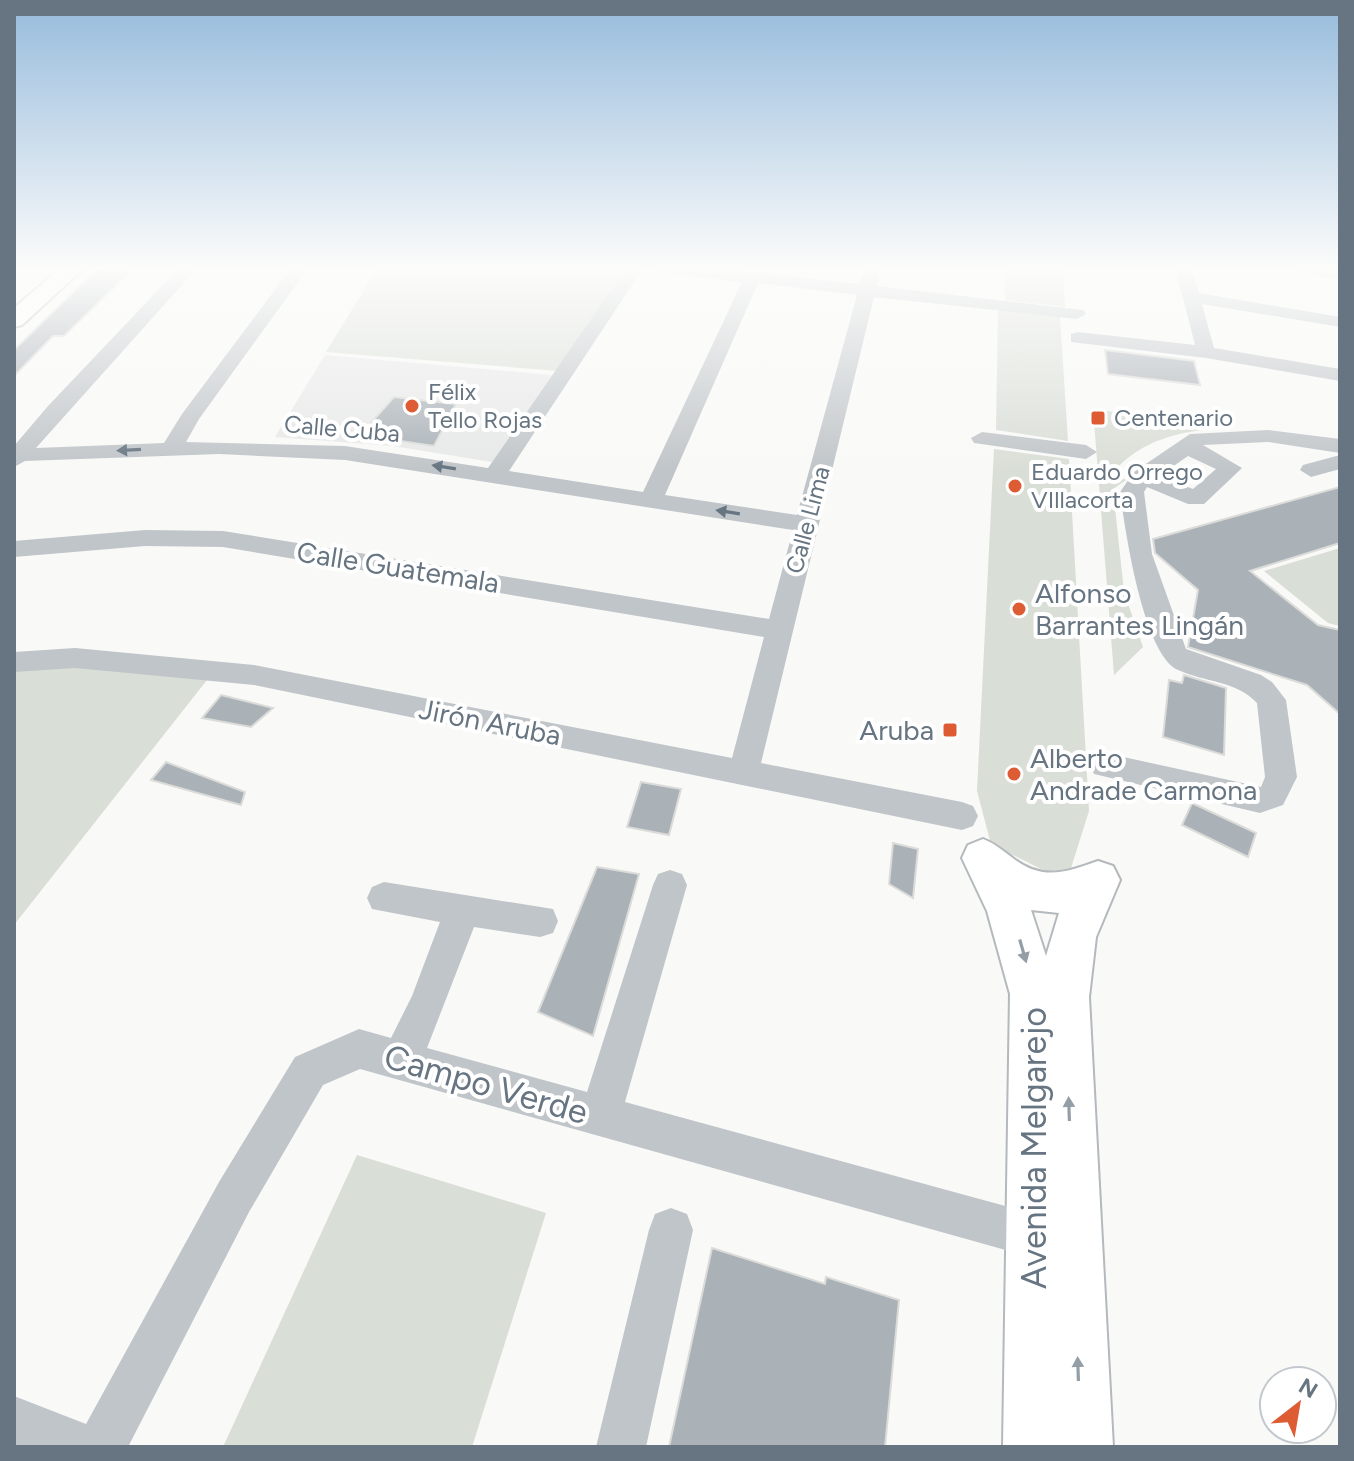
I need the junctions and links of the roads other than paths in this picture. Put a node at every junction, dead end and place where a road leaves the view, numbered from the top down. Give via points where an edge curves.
1 (127, 335) edge
2 (251, 335) edge
3 (590, 335) edge
4 (726, 335) edge
5 (855, 335) edge
6 (1201, 335) edge
7 (1078, 338) dead end
8 (1206, 352) junction
9 (1340, 375) edge
10 (982, 438) dead end
11 (1185, 446) junction
12 (1340, 446) edge
13 (172, 448) junction
14 (1086, 452) dead end
15 (15, 457) edge
16 (1340, 462) edge
17 (1311, 470) dead end
18 (495, 475) junction
19 (1142, 477) junction
20 (651, 500) junction
21 (805, 524) junction
22 (14, 549) edge
23 (780, 630) junction
24 (14, 662) edge
25 (1105, 765) dead end
26 (743, 773) junction
27 (962, 816) dead end
28 (670, 885) dead end
29 (384, 898) dead end
30 (462, 910) junction
31 (540, 921) dead end
32 (401, 1061) junction
33 (600, 1116) junction
34 (671, 1230) dead end
35 (1034, 1236) junction
36 (14, 1421) edge
37 (81, 1447) edge
38 (101, 1447) edge
39 (621, 1447) edge
40 (1035, 1447) edge
41 (1081, 1447) edge

1 - 15 street
2 - 13 street
3 - 18 street
4 - 20 street
5 - 21 street, Calle Lima
6 - 8 street
7 - 8 street
8 - 9 street
10 - 14 street
11 - 12 street via 1220,435
11 - 19 street
11 - 19 street via 1231,468 1196,499
13 -> 15 street, Calle Cuba
18 -> 13 street, Calle Cuba via 345,453
16 - 17 street
18 - 20 street, Calle Cuba
19 - 25 street via 1132,492 1140,554 1174,655 1186,664 1244,678 1264,690 1271,700 1281,777 1272,796 1260,800
21 -> 20 street, Calle Cuba
21 - 23 street, Calle Lima
22 - 23 street, Calle Guatemala via 145,538 223,539
23 - 26 street, Calle Lima
24 - 26 street, Jirón Aruba via 75,658 254,675
26 - 27 street, Jirón Aruba
28 - 33 street
29 - 30 street
30 - 31 street
30 - 32 street
32 - 33 street, Campo Verde
32 - 38 street, Campo Verde via 359,1049 309,1071 234,1197
33 - 35 street, Campo Verde
34 - 39 street
35 - 40 main road, Avenida Melgarejo
41 -> 35 main road, Avenida Melgarejo via 1065,997 1069,942 1080,909 1098,880 1067,894 1027,890 1002,877 983,858 1009,909 1034,994
36 - 37 street

